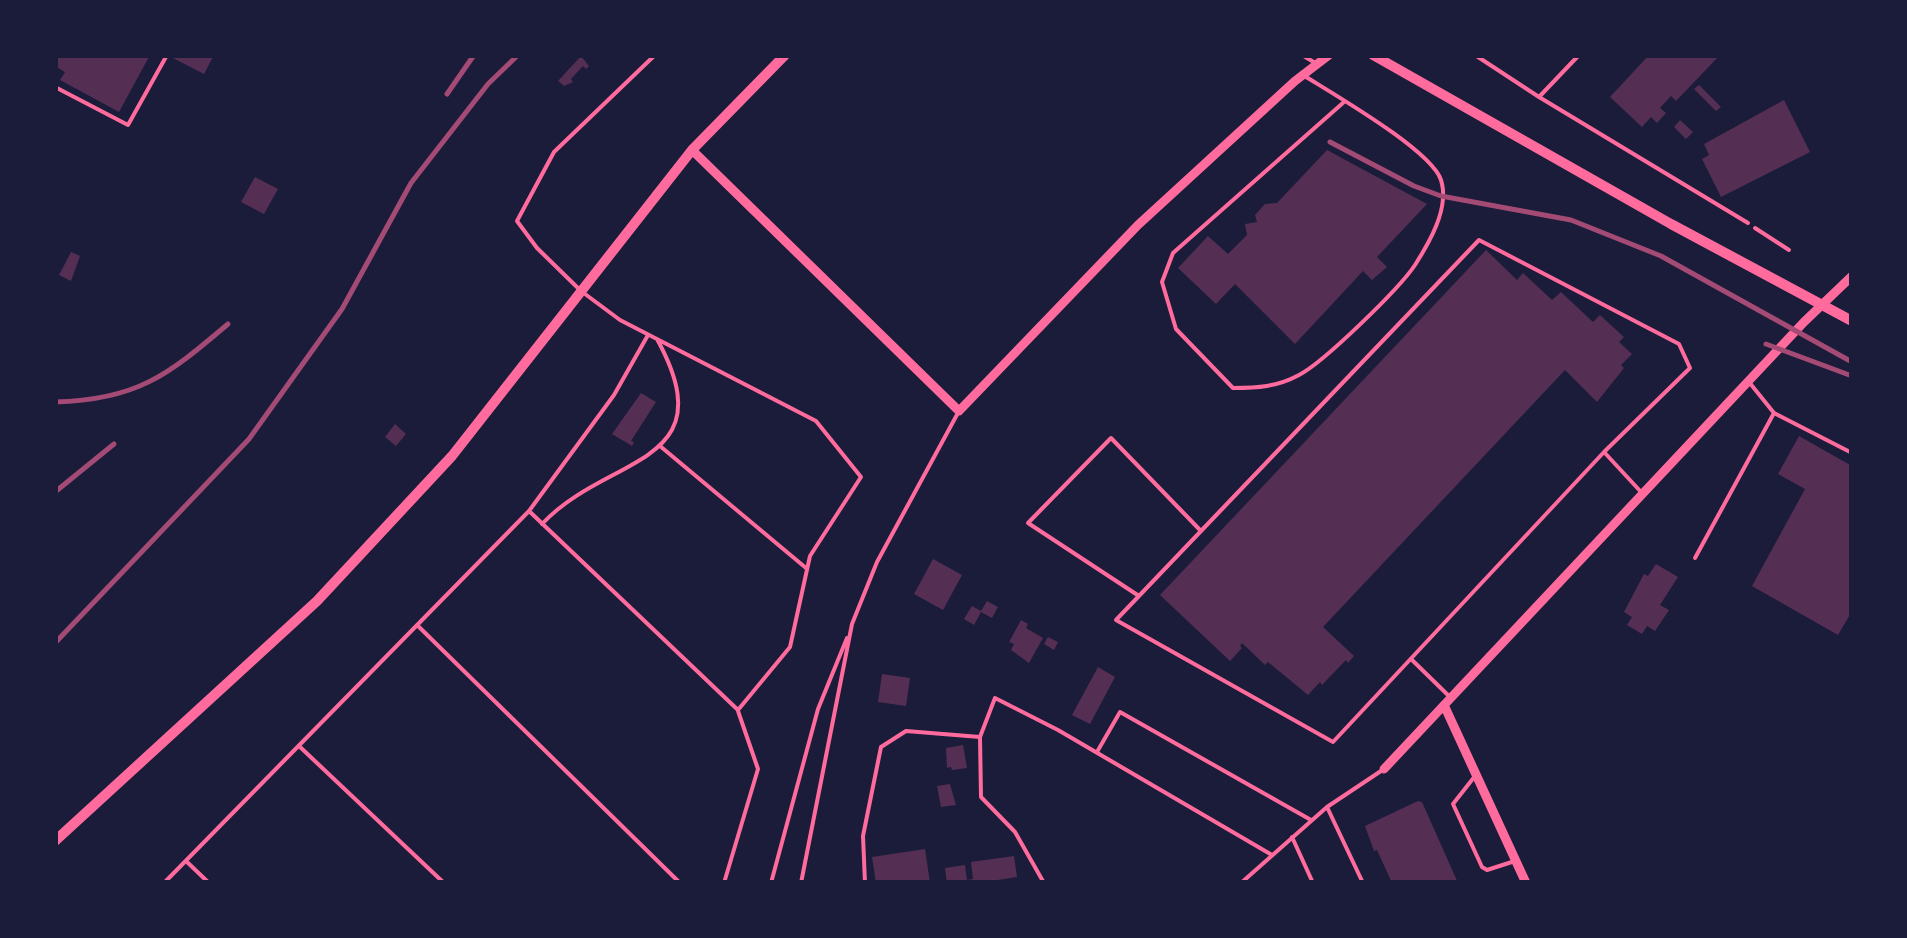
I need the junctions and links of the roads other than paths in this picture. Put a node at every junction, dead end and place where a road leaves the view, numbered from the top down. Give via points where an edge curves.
1 (167, 55) edge
2 (655, 55) edge
3 (784, 55) edge
4 (1302, 55) edge
5 (1330, 55) edge
6 (1372, 55) edge
7 (1475, 55) edge
8 (1579, 55) edge
9 (1318, 64) junction
10 (1303, 74) junction
11 (55, 87) edge
12 (1539, 98) junction
13 (1344, 102) junction
14 (692, 150) junction
15 (1748, 223) road end
16 (1852, 276) edge
17 (582, 291) junction
18 (1821, 305) junction
19 (1852, 321) edge
20 (648, 334) junction
21 (656, 339) junction
22 (1748, 381) junction
23 (959, 411) junction
24 (1774, 413) junction
25 (660, 446) junction
26 (1604, 452) junction
27 (1852, 454) edge
28 (1643, 494) junction
29 (529, 511) junction
30 (542, 524) junction
31 (1201, 531) junction
32 (1695, 558) dead end
33 (807, 569) junction
34 (1139, 596) junction
35 (852, 624) junction
36 (418, 625) junction
37 (1411, 659) junction
38 (1447, 701) junction
39 (738, 710) junction
40 (980, 738) junction
41 (299, 746) junction
42 (1097, 752) junction
43 (1384, 769) joint
44 (1475, 776) junction
45 (1327, 807) junction
46 (1312, 820) junction
47 (1292, 837) junction
48 (55, 840) edge
49 (1272, 855) junction
50 (186, 861) junction
51 (1515, 861) junction
52 (164, 883) edge
53 (209, 883) edge
54 (444, 883) edge
55 (680, 883) edge
56 (724, 883) edge
57 (771, 883) edge
58 (802, 883) edge
59 (865, 883) edge
60 (1044, 883) edge
61 (1242, 883) edge
62 (1312, 883) edge
63 (1363, 883) edge
64 (1526, 883) edge

1 - 11 lane via 128,125
2 - 17 lane via 554,152 517,221
3 - 14 street
4 - 9 lane
5 - 9 street
6 - 18 street
7 - 12 lane
8 - 12 lane
9 - 10 street
10 - 13 lane
10 - 23 street via 1138,225
12 - 15 lane
13 - 13 lane via 1422,154 1441,180 1442,211 1414,266 1346,337 1301,374 1267,388 1233,388 1176,329 1162,282 1173,252
14 - 17 street
14 - 23 street
16 - 18 street
17 - 20 lane
17 - 48 street via 452,456 317,601
18 - 19 street
18 - 22 street
20 - 21 lane
20 - 29 lane via 614,395
21 - 25 lane via 681,401 672,433
21 - 33 lane via 816,421 861,477
22 - 24 lane
22 - 28 street
23 - 35 lane via 877,562
24 - 27 lane
24 - 32 lane
25 - 30 lane
25 - 33 lane
26 - 28 lane
26 - 31 lane via 1690,368 1679,344 1479,240
26 - 37 lane
28 - 38 street
29 - 30 lane
29 - 36 lane
30 - 39 lane
31 - 34 lane
31 - 34 lane via 1111,438 1028,523
33 - 39 lane via 790,648
34 - 37 lane via 1116,620 1333,742
35 - 57 lane via 818,709
35 - 58 lane
36 - 41 lane
36 - 55 lane
37 - 38 lane
38 - 43 street
38 - 44 street
39 - 56 lane via 758,768
40 - 42 lane via 995,698
40 - 59 lane via 906,731 880,747 863,836
40 - 60 lane via 981,797 1015,832
41 - 50 lane
41 - 54 lane
42 - 46 lane via 1120,712
42 - 49 lane
43 - 45 lane
44 - 51 street
44 - 51 lane via 1453,804 1482,866
45 - 46 lane
45 - 63 lane
46 - 47 lane
47 - 49 lane
47 - 62 lane
49 - 61 lane
50 - 52 lane
50 - 53 lane
51 - 64 street

